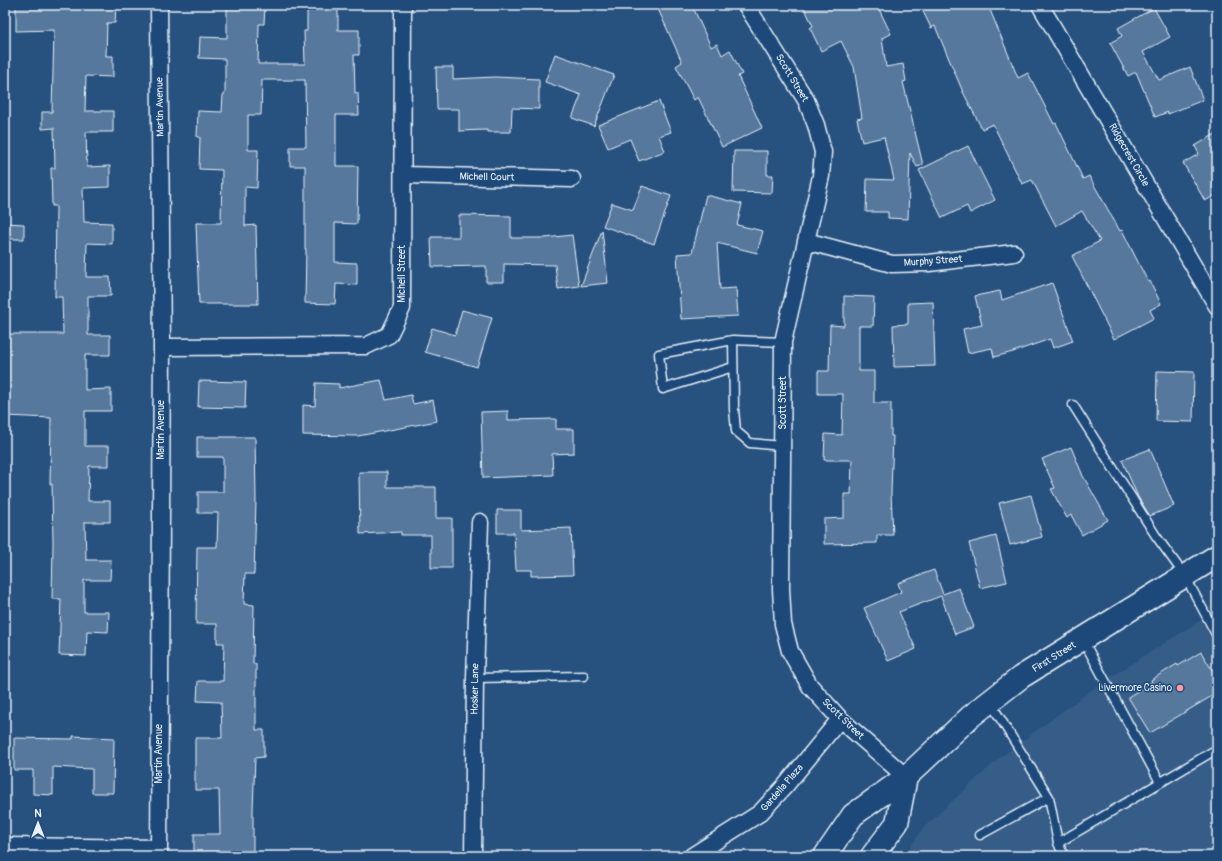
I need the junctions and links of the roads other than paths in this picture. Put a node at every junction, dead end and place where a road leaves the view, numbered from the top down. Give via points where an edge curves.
1 (158, 5) edge
2 (403, 5) edge
3 (746, 5) edge
4 (1041, 5) edge
5 (403, 175) junction
6 (572, 179) dead end
7 (806, 241) junction
8 (1014, 253) dead end
9 (1217, 306) edge
10 (733, 340) junction
11 (783, 342) junction
12 (162, 347) junction
13 (733, 367) junction
14 (1073, 405) dead end
15 (782, 446) junction
16 (480, 522) dead end
17 (1214, 560) edge
18 (1185, 576) junction
19 (1217, 636) edge
20 (1082, 639) junction
21 (584, 676) dead end
22 (475, 678) junction
23 (990, 701) junction
24 (840, 719) junction
25 (1217, 748) edge
26 (906, 777) junction
27 (1160, 782) junction
28 (1049, 797) junction
29 (980, 835) dead end
30 (1058, 843) junction
31 (5, 846) edge
32 (159, 852) edge
33 (473, 856) edge
34 (692, 856) edge
35 (825, 856) edge
36 (872, 856) edge
37 (1064, 856) edge

1 - 12 street, Martin Avenue
2 - 5 street, Michell Street
3 - 7 street, Scott Street via 806,100 823,152 821,176
4 - 9 street, Ridgecrest Circle
5 - 6 street, Michell Court
5 - 12 street, Michell Street via 402,308 389,335 366,346
7 - 8 street, Murphy Street via 892,264 929,263
7 - 11 street, Scott Street
10 - 11 lane
10 - 13 lane
10 - 13 lane via 659,354 663,389
11 - 15 street, Scott Street
12 - 32 street, Martin Avenue
13 - 15 lane via 736,431 750,443
14 - 18 lane via 1156,536
15 - 24 street, Scott Street via 783,624 790,651 810,686
16 - 22 street, Hosker Lane
17 - 18 main road, First Street
18 - 19 lane
18 - 20 main road, First Street
20 - 23 main road, First Street via 1021,677
20 - 27 lane
21 - 22 lane
22 - 33 street, Hosker Lane
23 - 26 main road, First Street
23 - 28 lane
24 - 26 street, Scott Street
24 - 34 street, Gardella Plaza via 786,786 760,813
25 - 27 lane
26 - 35 main road, First Street via 853,815
26 - 36 main road via 897,823
27 - 30 lane
28 - 29 lane
28 - 30 lane
30 - 37 lane
31 - 32 street

